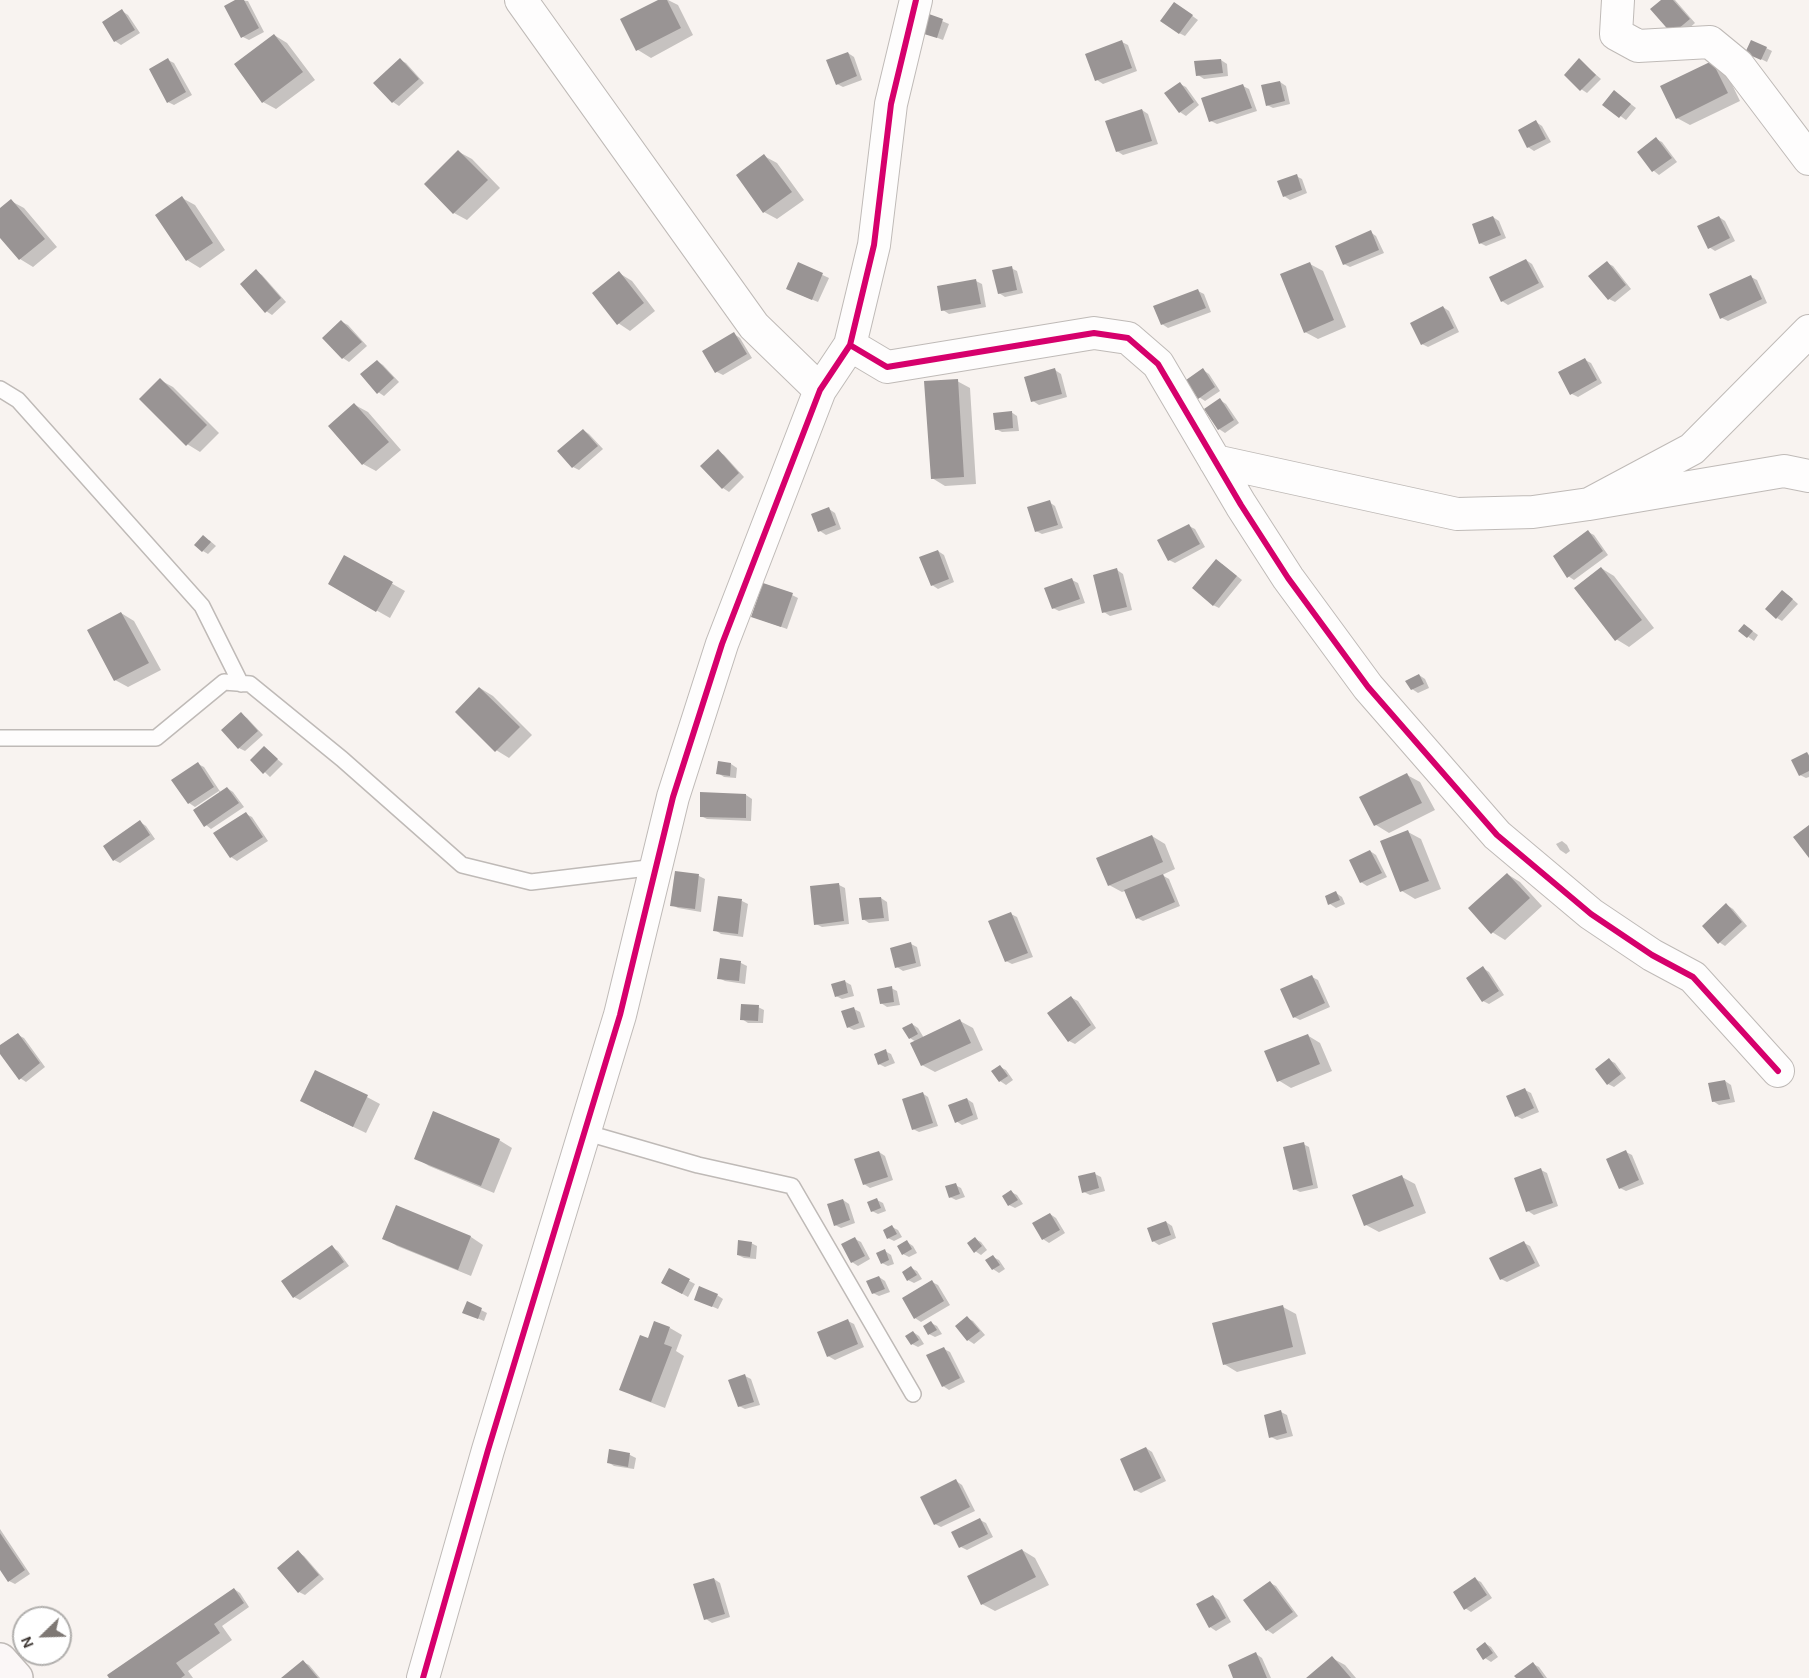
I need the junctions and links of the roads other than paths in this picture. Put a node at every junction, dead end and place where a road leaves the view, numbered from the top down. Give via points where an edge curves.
1 (521, 0) edge
2 (916, 0) edge
3 (1618, 0) edge
4 (1809, 159) edge
5 (1809, 331) edge
6 (850, 345) junction
7 (0, 389) edge
8 (820, 390) junction
9 (1215, 461) junction
10 (1809, 476) edge
11 (1589, 504) junction
12 (241, 684) junction
13 (0, 738) edge
14 (656, 867) junction
15 (1778, 1071) dead end
16 (584, 1132) junction
17 (913, 1394) dead end
18 (0, 1660) edge
19 (16, 1678) edge
20 (423, 1678) edge

1 - 8 street via 754,326
2 - 6 street via 891,104 874,245
3 - 4 street via 1616,34 1638,46 1710,42 1738,65
5 - 11 street via 1692,449
6 - 8 street
6 - 9 street via 887,367 1094,333 1128,338 1158,364
7 - 12 lane via 18,400 202,606
8 - 14 street via 722,644 673,797
9 - 11 street via 1457,514 1533,512
9 - 15 street via 1288,578 1368,687 1497,835 1591,914 1693,977
10 - 11 street via 1784,471
12 - 13 lane via 224,682 156,738
12 - 14 lane via 250,684 342,759 462,865 531,882
14 - 16 street via 620,1015
16 - 17 lane via 698,1165 792,1186
16 - 20 street
18 - 19 main road

